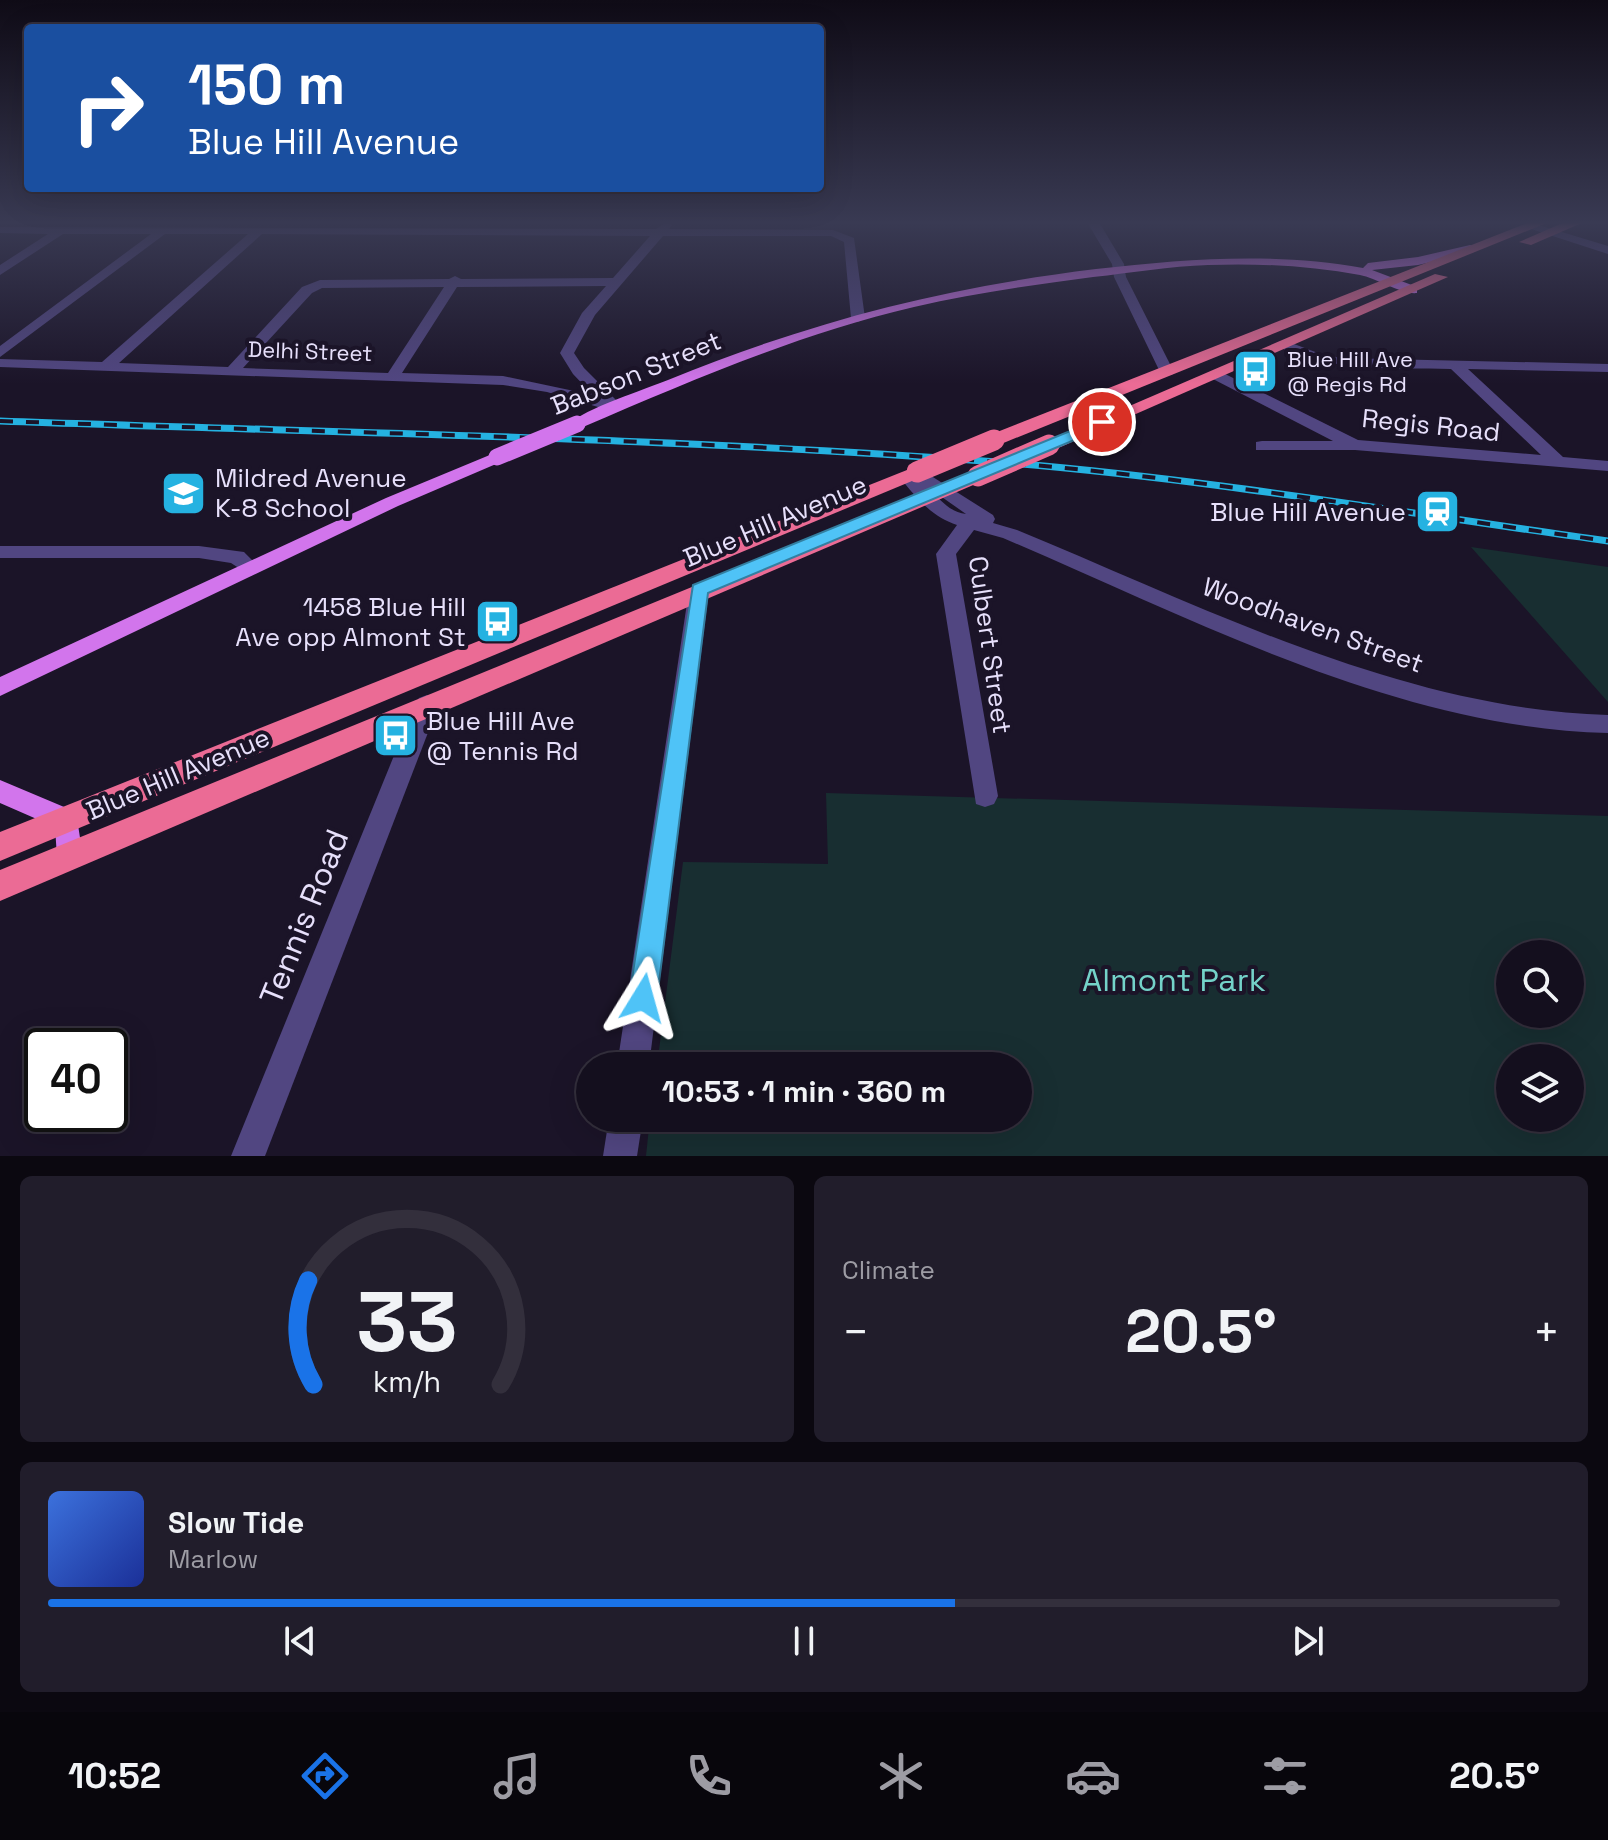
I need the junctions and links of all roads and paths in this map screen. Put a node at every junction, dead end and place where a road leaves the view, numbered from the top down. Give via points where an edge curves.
1 (102, 276) edge
2 (208, 276) edge
3 (622, 276) edge
4 (854, 276) edge
5 (1086, 276) edge
6 (1121, 276) edge
7 (1365, 276) edge
8 (1374, 276) edge
9 (1404, 276) edge
10 (1443, 276) edge
11 (455, 280) junction
12 (616, 282) junction
13 (1389, 282) junction
14 (1412, 290) junction
15 (858, 318) junction
16 (1286, 345) junction
17 (0, 353) edge
18 (0, 363) edge
19 (1455, 365) junction
20 (107, 366) junction
21 (1608, 368) edge
22 (233, 370) junction
23 (1167, 372) junction
24 (1216, 375) junction
25 (393, 376) junction
26 (615, 407) junction
27 (1354, 445) junction
28 (1262, 446) dead end
29 (1560, 464) junction
30 (1608, 466) edge
31 (924, 484) junction
32 (972, 518) junction
33 (0, 552) edge
34 (251, 569) junction
35 (699, 590) junction
36 (0, 687) edge
37 (427, 704) junction
38 (1608, 724) edge
39 (0, 791) edge
40 (985, 796) dead end
41 (67, 820) junction
42 (0, 847) edge
43 (70, 857) junction
44 (0, 886) edge
45 (635, 1052) edge
46 (624, 1132) edge
47 (248, 1156) edge
48 (620, 1156) edge

1 - 17 street
2 - 20 street
3 - 12 street
4 - 15 street
5 - 15 main road, Babson Street via 953,296
6 - 23 street
7 - 13 main road, Babson Street
8 - 13 main road, Babson Street
9 - 13 highway, Blue Hill Avenue
10 - 14 highway, Blue Hill Avenue
11 - 12 street
11 - 22 street via 329,282 310,287
11 - 25 street
12 - 26 street via 589,313 567,353
13 - 14 main road, Babson Street
13 - 23 highway, Blue Hill Avenue
14 - 16 highway, Blue Hill Avenue
15 - 26 main road, Babson Street
16 - 19 street via 1332,361
16 - 24 highway, Blue Hill Avenue
18 - 20 street, Delhi Street
19 - 21 street
19 - 29 street
20 - 22 street, Delhi Street
22 - 25 street, Delhi Street
23 - 31 highway, Blue Hill Avenue, bridge via 994,440
24 - 27 street, Regis Road
24 - 31 highway, Blue Hill Avenue, bridge via 978,476
25 - 26 street, Delhi Street via 521,380
26 - 34 main road, Babson Street, bridge
27 - 28 street
27 - 29 street, Regis Road
29 - 30 street, Regis Road
31 - 32 street, Woodhaven Street via 942,512
31 - 35 highway, Blue Hill Avenue
31 - 41 highway, Blue Hill Avenue
32 - 38 street, Woodhaven Street via 1373,682 1506,714
32 - 40 street, Culbert Street via 946,554
33 - 34 street via 199,552 237,557
34 - 36 main road, Babson Street
35 - 37 highway, Blue Hill Avenue
35 - 45 street
37 - 43 highway, Blue Hill Avenue
37 - 47 street, Tennis Road
39 - 41 main road
41 - 42 highway, Blue Hill Avenue
41 - 43 main road
43 - 44 highway, Blue Hill Avenue
46 - 48 street

